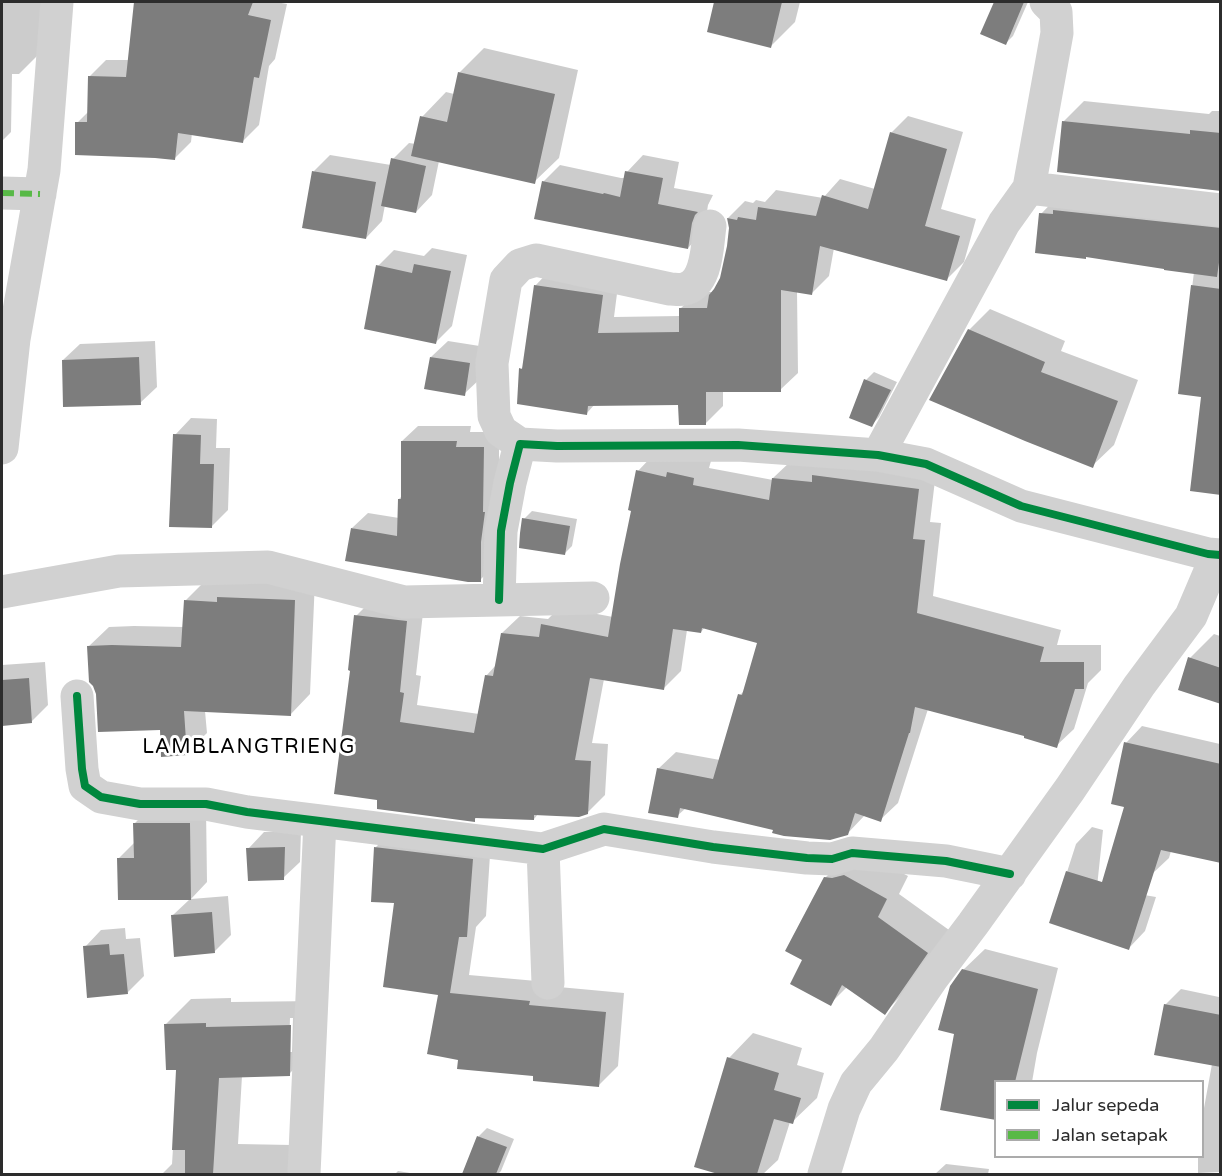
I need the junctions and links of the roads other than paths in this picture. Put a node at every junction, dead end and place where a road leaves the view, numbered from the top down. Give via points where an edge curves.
1 (57, 2) edge
2 (1046, 2) edge
3 (1029, 188) junction
4 (2, 193) edge
5 (40, 194) junction
6 (1221, 210) edge
7 (710, 226) dead end
8 (520, 444) junction
9 (2, 448) edge
10 (878, 455) junction
11 (1219, 555) edge
12 (2, 592) edge
13 (593, 598) dead end
14 (499, 600) junction
15 (77, 696) dead end
16 (320, 821) junction
17 (543, 849) junction
18 (1010, 874) junction
19 (548, 983) dead end
20 (304, 1174) edge
21 (824, 1174) edge

1 - 5 street
2 - 3 street via 1056,12 1057,33
3 - 6 street
3 - 10 street via 1004,223
4 - 5 street
5 - 9 street via 14,339
7 - 8 street via 704,272 686,289 670,289 536,260 520,265 506,280 492,363 494,416 501,431
8 - 10 street via 738,445
8 - 14 street via 501,531
10 - 11 street via 926,464 1021,506
11 - 18 street via 1191,616
12 - 14 street via 119,571 268,567 404,602
13 - 14 street
15 - 16 street via 85,786 101,797 140,804 206,804
16 - 17 street
16 - 20 street
17 - 18 street via 604,829 713,848 807,858 832,859 852,853 946,861
17 - 19 street
18 - 21 street via 856,1083

